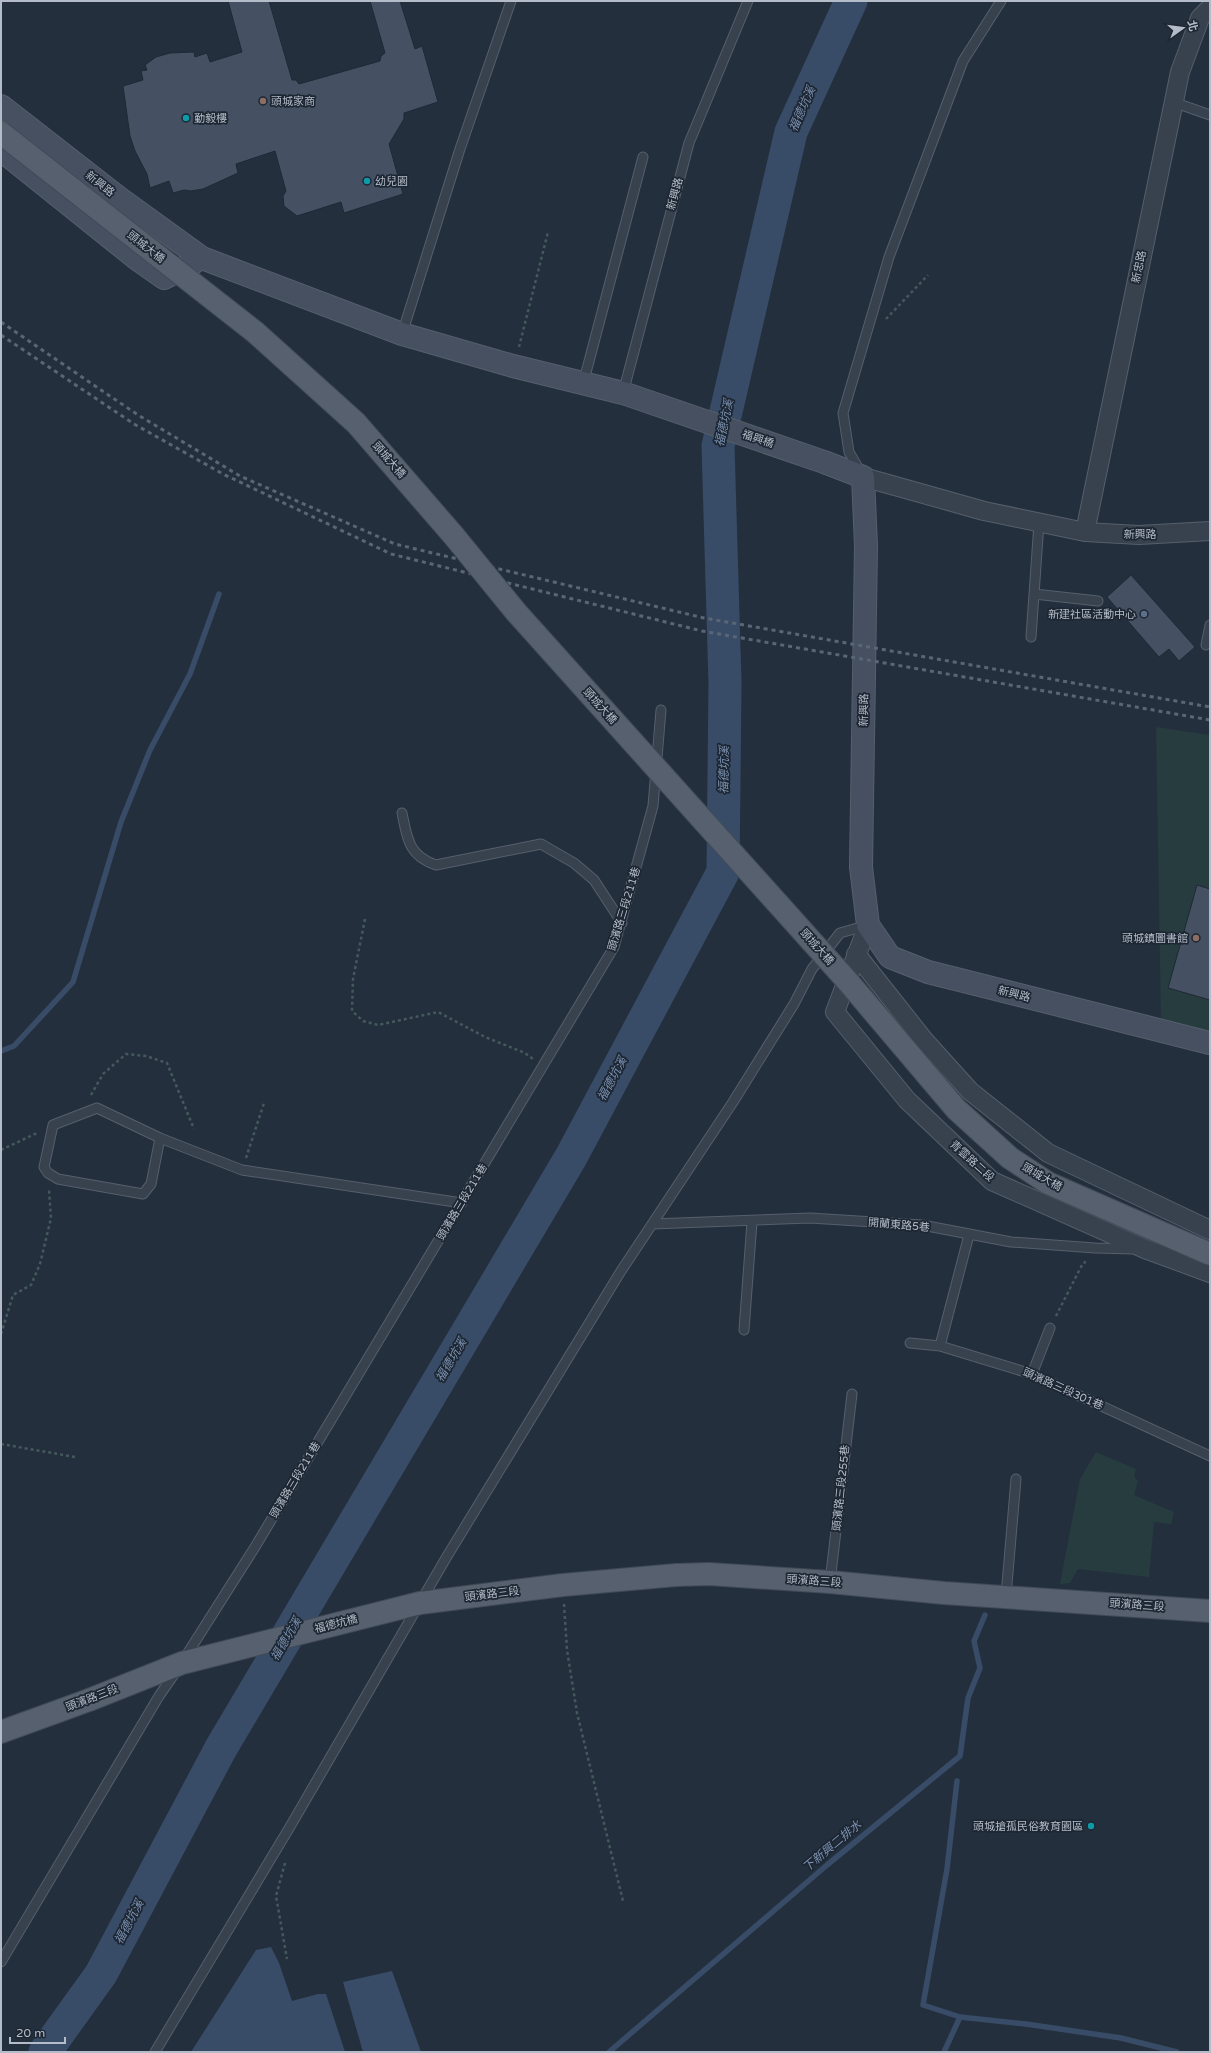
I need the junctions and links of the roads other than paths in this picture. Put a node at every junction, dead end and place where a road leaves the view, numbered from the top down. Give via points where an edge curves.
1 (511, 1) edge
2 (748, 1) edge
3 (1001, 1) edge
4 (1210, 8) edge
5 (1173, 102) junction
6 (1, 106) edge
7 (1210, 115) edge
8 (1, 133) edge
9 (1, 150) edge
10 (643, 157) dead end
11 (202, 258) junction
12 (402, 334) junction
13 (583, 384) junction
14 (623, 393) junction
15 (646, 402) joint
16 (863, 477) junction
17 (1040, 523) junction
18 (1210, 531) edge
19 (1084, 532) junction
20 (1034, 594) junction
21 (1098, 601) dead end
22 (1210, 625) edge
23 (1031, 638) dead end
24 (1206, 645) dead end
25 (661, 710) dead end
26 (402, 813) dead end
27 (622, 923) junction
28 (868, 925) junction
29 (856, 954) junction
30 (1210, 1044) edge
31 (160, 1138) junction
32 (462, 1203) junction
33 (752, 1222) junction
34 (652, 1224) junction
35 (1210, 1230) edge
36 (969, 1235) junction
37 (1145, 1249) junction
38 (1210, 1254) edge
39 (1210, 1273) edge
40 (1050, 1328) road end
41 (744, 1330) dead end
42 (910, 1343) dead end
43 (940, 1346) junction
44 (1032, 1374) junction
45 (852, 1394) dead end
46 (1210, 1456) edge
47 (1016, 1479) dead end
48 (830, 1582) junction
49 (1006, 1596) junction
50 (420, 1603) junction
51 (1210, 1611) edge
52 (182, 1663) junction
53 (1, 1732) edge
54 (1, 1962) edge
55 (155, 2052) edge

1 - 12 lane via 460,149
2 - 14 lane, 新興路 via 689,144
3 - 16 lane via 963,61 889,257 843,413 849,452
4 - 5 street, 新忠路 via 1200,18 1180,72
5 - 7 lane
5 - 19 street, 新忠路
6 - 11 street, 新興路 via 119,198
8 - 38 main road, 頭城大橋, bridge via 255,332 356,423 516,612 850,984 956,1108 1010,1158 1048,1183
9 - 11 street via 164,278
10 - 13 lane
11 - 12 street, 新興路
12 - 13 street, 新興路
13 - 14 street, 新興路
14 - 15 street, 新興路
15 - 16 street, 福興橋
16 - 17 street, 新興路 via 984,511
16 - 28 street, 新興路 via 866,546 860,867
17 - 19 street, 新興路
17 - 20 lane
18 - 19 street, 新興路 via 1139,536
20 - 21 lane
20 - 23 lane
22 - 24 lane
25 - 27 lane, 頭濱路三段211巷 via 653,806
26 - 27 lane via 408,843 423,861 436,865 541,844 574,863 594,880
27 - 32 lane, 頭濱路三段211巷 via 614,947
28 - 29 street, 青雲路二段
28 - 30 street, 新興路 via 890,957 928,972
28 - 34 lane via 840,933 812,969 794,1004 733,1102
29 - 35 street via 924,1040 970,1091 1048,1153
29 - 37 street, 青雲路二段 via 835,1012 908,1100 992,1181
31 - 31 lane via 96,1108 52,1126 44,1167 58,1179 143,1194 151,1184
31 - 32 lane via 242,1170
32 - 52 lane, 頭濱路三段211巷
33 - 34 lane, 開蘭東路5巷
33 - 36 lane, 開蘭東路5巷 via 826,1219 922,1225
33 - 41 lane
34 - 50 lane via 560,1370
36 - 37 lane, 開蘭東路5巷 via 1011,1242
36 - 43 lane
37 - 39 street, 青雲路二段
40 - 44 lane
42 - 43 lane, 頭濱路三段301巷
43 - 44 lane, 頭濱路三段301巷
44 - 46 lane, 頭濱路三段301巷
45 - 48 lane, 頭濱路三段255巷
47 - 49 lane
48 - 49 main road, 頭濱路三段
48 - 50 main road, 頭濱路三段 via 709,1574 676,1575 563,1585
49 - 51 main road, 頭濱路三段
50 - 52 main road, 福德坑橋
50 - 55 lane
52 - 53 main road, 頭濱路三段
52 - 54 lane, 頭濱路三段211巷 via 159,1696

